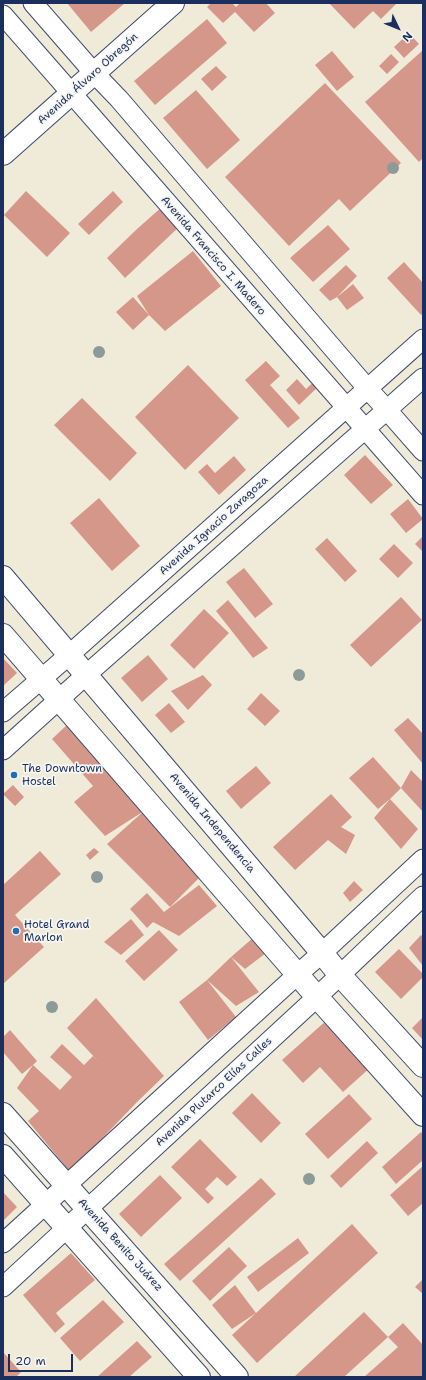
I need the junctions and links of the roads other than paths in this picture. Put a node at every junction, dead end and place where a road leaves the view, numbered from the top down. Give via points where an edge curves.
1 (33, 3) edge
2 (173, 3) edge
3 (3, 15) edge
4 (94, 73) junction
5 (71, 94) junction
6 (3, 154) edge
7 (423, 339) edge
8 (423, 378) edge
9 (367, 388) junction
10 (346, 408) junction
11 (387, 410) junction
12 (364, 429) junction
13 (423, 451) edge
14 (423, 496) edge
15 (3, 577) edge
16 (3, 635) edge
17 (69, 655) junction
18 (86, 675) junction
19 (41, 680) junction
20 (59, 699) junction
21 (3, 712) edge
22 (3, 750) edge
23 (423, 859) edge
24 (423, 896) edge
25 (322, 953) junction
26 (298, 974) junction
27 (339, 974) junction
28 (317, 996) junction
29 (423, 1066) edge
30 (3, 1114) edge
31 (423, 1115) edge
32 (3, 1156) edge
33 (67, 1185) junction
34 (46, 1204) junction
35 (88, 1209) junction
36 (68, 1228) junction
37 (3, 1244) edge
38 (3, 1287) edge
39 (199, 1377) edge
40 (237, 1377) edge

1 - 4 street
2 - 4 main road, Avenida Álvaro Obregón
3 - 5 street, Avenida Francisco I. Madero
4 - 5 main road, Avenida Álvaro Obregón
4 - 9 street
5 - 6 main road, Avenida Álvaro Obregón
5 - 10 street, Avenida Francisco I. Madero
7 - 9 street, Avenida Ignacio Zaragoza
8 - 11 street
9 - 10 street, Avenida Ignacio Zaragoza
9 - 11 street
10 - 12 street, Avenida Francisco I. Madero
10 - 17 street, Avenida Ignacio Zaragoza
11 - 12 street
11 - 13 street
12 - 14 street, Avenida Francisco I. Madero
12 - 18 street
15 - 17 main road, Avenida Independencia
16 - 19 main road
17 - 18 main road, Avenida Independencia
17 - 19 street, Avenida Ignacio Zaragoza
18 - 20 street
18 - 25 main road, Avenida Independencia
19 - 20 main road
19 - 21 street, Avenida Ignacio Zaragoza
20 - 22 street
20 - 26 main road
23 - 25 street
24 - 27 street, Avenida Plutarco Elías Calles
25 - 26 street
25 - 27 main road, Avenida Independencia
26 - 28 main road
26 - 33 street
27 - 28 street, Avenida Plutarco Elías Calles
27 - 29 main road, Avenida Independencia
28 - 31 main road
28 - 35 street, Avenida Plutarco Elías Calles
30 - 33 main road, Avenida Benito Juárez
32 - 34 main road
33 - 34 street
33 - 35 main road, Avenida Benito Juárez
34 - 36 main road
34 - 37 street
35 - 36 street, Avenida Plutarco Elías Calles
35 - 40 main road, Avenida Benito Juárez
36 - 38 street, Avenida Plutarco Elías Calles
36 - 39 main road

